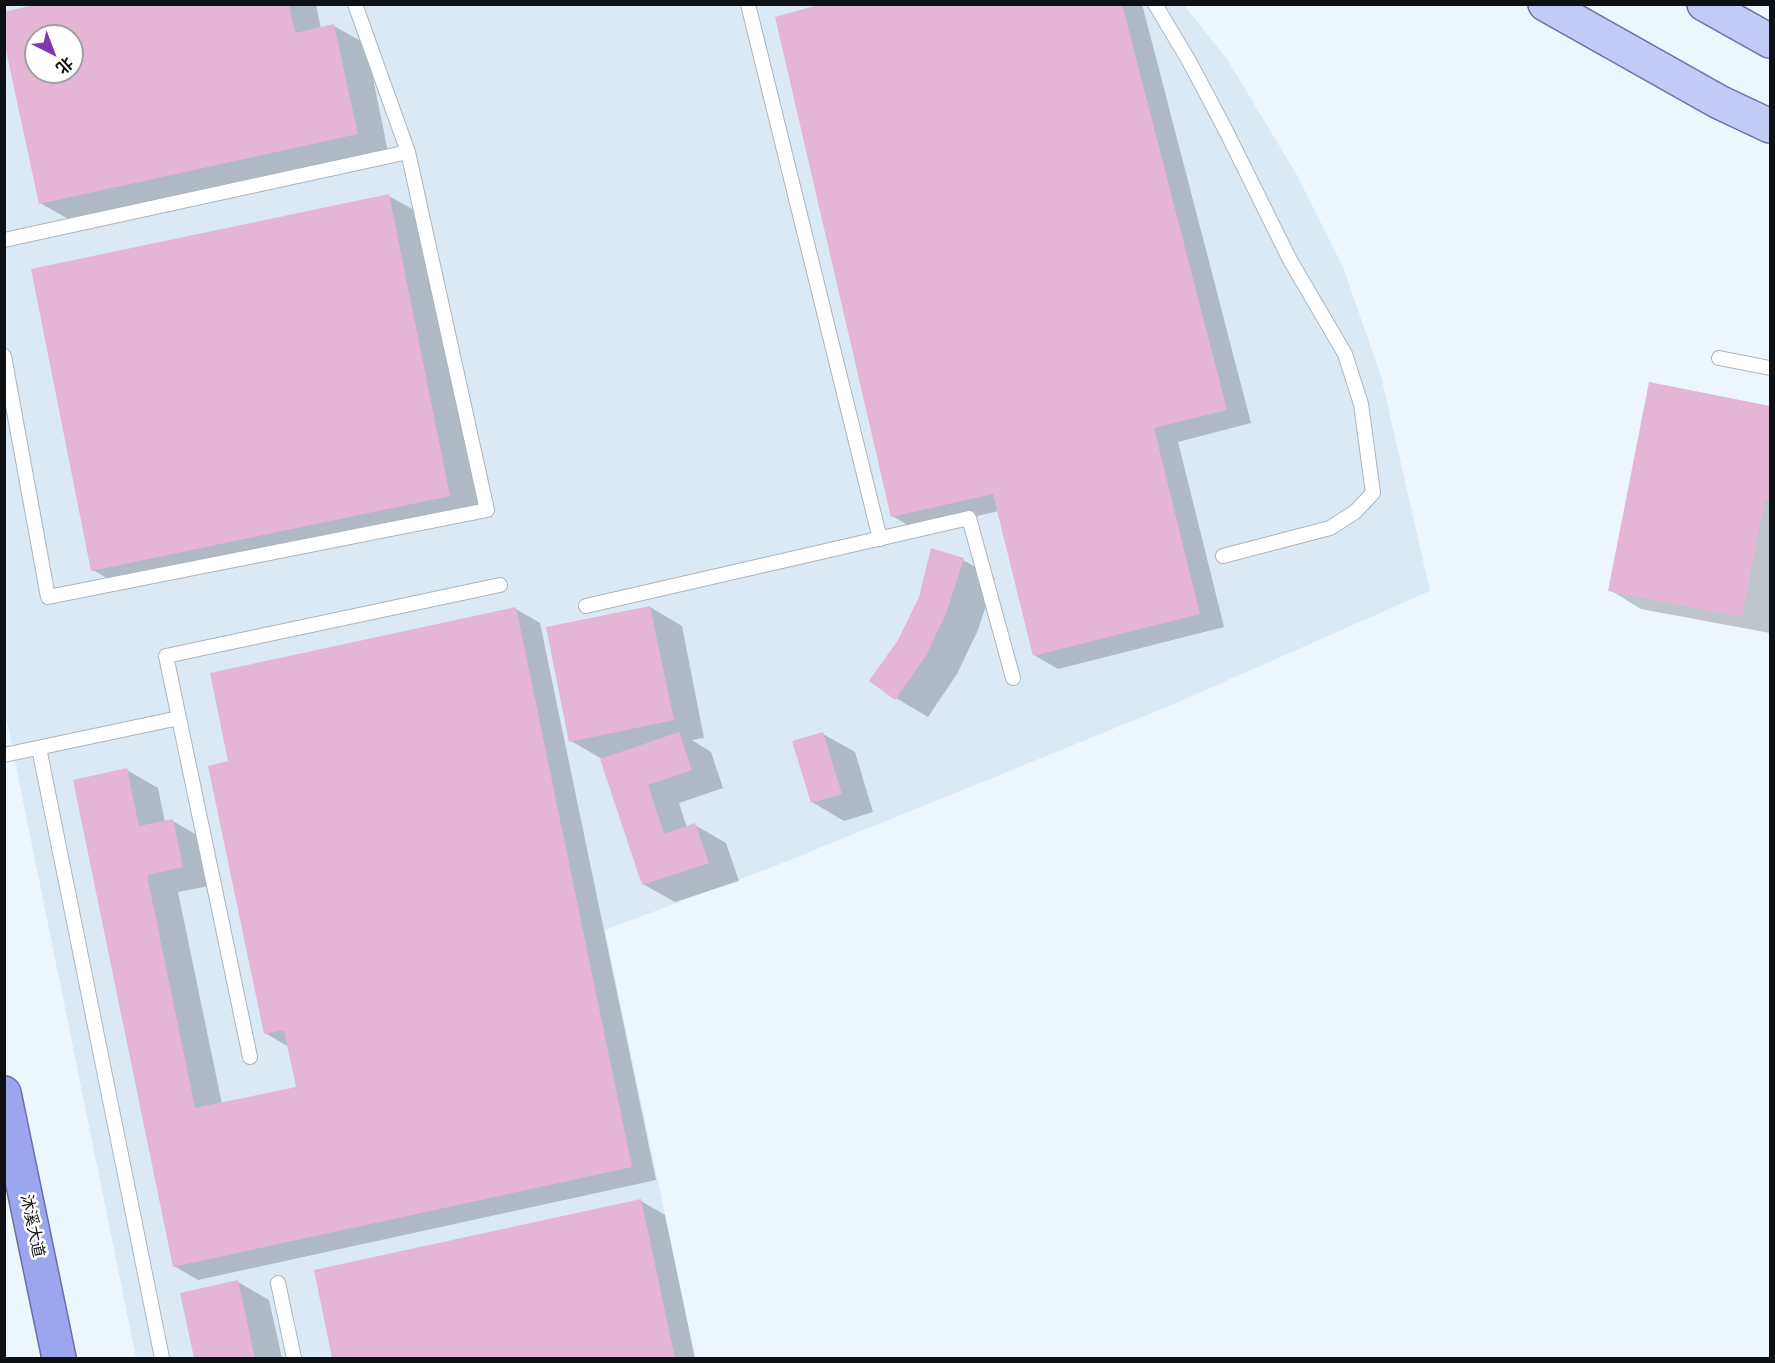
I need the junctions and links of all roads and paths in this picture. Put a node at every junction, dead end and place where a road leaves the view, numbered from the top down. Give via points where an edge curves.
1 (355, 4) edge
2 (748, 4) edge
3 (1155, 4) edge
4 (1545, 4) edge
5 (1704, 4) edge
6 (1770, 41) edge
7 (1770, 126) edge
8 (408, 152) junction
9 (5, 236) edge
10 (4, 356) edge
11 (1719, 358) dead end
12 (1770, 368) edge
13 (880, 539) junction
14 (1223, 556) dead end
15 (500, 585) dead end
16 (586, 606) dead end
17 (1012, 678) dead end
18 (179, 718) junction
19 (39, 748) junction
20 (4, 755) edge
21 (250, 1057) dead end
22 (4, 1093) edge
23 (278, 1283) dead end
24 (59, 1359) edge
25 (162, 1359) edge
26 (294, 1359) edge

1 - 8 lane
2 - 13 lane
3 - 14 lane via 1219,117 1290,260 1345,354 1361,404 1373,493 1355,512 1330,528
4 - 7 main road via 1719,102
5 - 6 main road
8 - 9 lane
8 - 10 lane via 487,510 48,597
11 - 12 lane
13 - 16 lane
13 - 17 lane via 969,518
15 - 18 lane via 166,656
18 - 19 lane
18 - 21 lane
19 - 20 lane
19 - 25 lane
22 - 24 highway, 沐溪大道
23 - 26 lane

